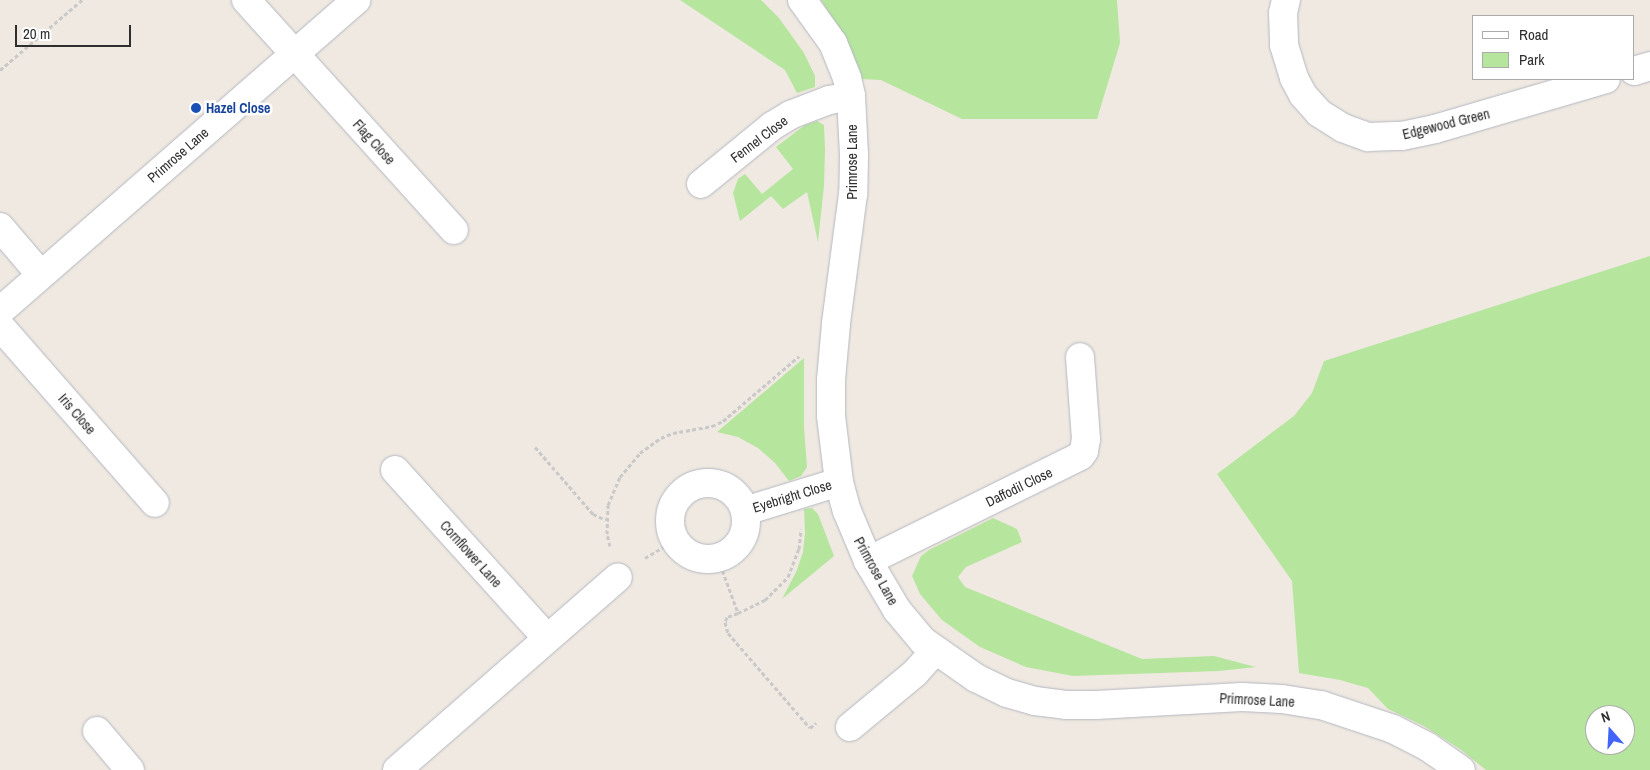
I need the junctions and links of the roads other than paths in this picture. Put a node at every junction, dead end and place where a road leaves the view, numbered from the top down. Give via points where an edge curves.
1 (246, 0) edge
2 (357, 0) edge
3 (802, 0) edge
4 (1286, 0) edge
5 (295, 54) junction
6 (1650, 66) edge
7 (1635, 71) edge
8 (1603, 80) edge
9 (851, 96) junction
10 (701, 184) dead end
11 (0, 227) edge
12 (454, 230) dead end
13 (41, 275) junction
14 (0, 311) edge
15 (0, 326) edge
16 (1080, 357) dead end
17 (396, 470) dead end
18 (839, 482) junction
19 (155, 503) dead end
20 (745, 511) junction
21 (868, 562) junction
22 (615, 564) road end
23 (547, 638) junction
24 (936, 651) junction
25 (850, 727) road end
26 (97, 731) dead end
27 (413, 765) edge
28 (130, 770) edge
29 (1461, 770) edge

1 - 5 street, Flag Close
2 - 5 street, Primrose Lane
3 - 9 street, Primrose Lane via 833,43
4 - 8 street, Edgewood Green via 1284,45 1303,95 1319,112 1342,128 1368,137 1402,136 1435,129
5 - 12 street, Flag Close
5 - 13 street, Primrose Lane
6 - 7 street
9 - 10 street, Fennel Close via 815,104 790,115
9 - 18 street, Primrose Lane via 853,194 834,345 831,416
11 - 13 street
13 - 14 street, Primrose Lane
15 - 19 street, Iris Close
16 - 21 street, Daffodil Close via 1086,439 1080,456
17 - 23 street, Cornflower Lane
18 - 20 street, Eyebright Close
18 - 21 street, Primrose Lane
20 - 20 street, Eyebright Close via 739,498 720,485 698,485 686,490 677,500 670,522 675,540 687,553 697,558 718,558 731,552 740,542 746,526
21 - 24 street, Primrose Lane via 898,610 923,641
22 - 23 street
23 - 27 street
24 - 25 street via 916,673
24 - 29 street, Primrose Lane via 976,678 1007,693 1066,706 1233,697 1321,705 1393,728
26 - 28 street

